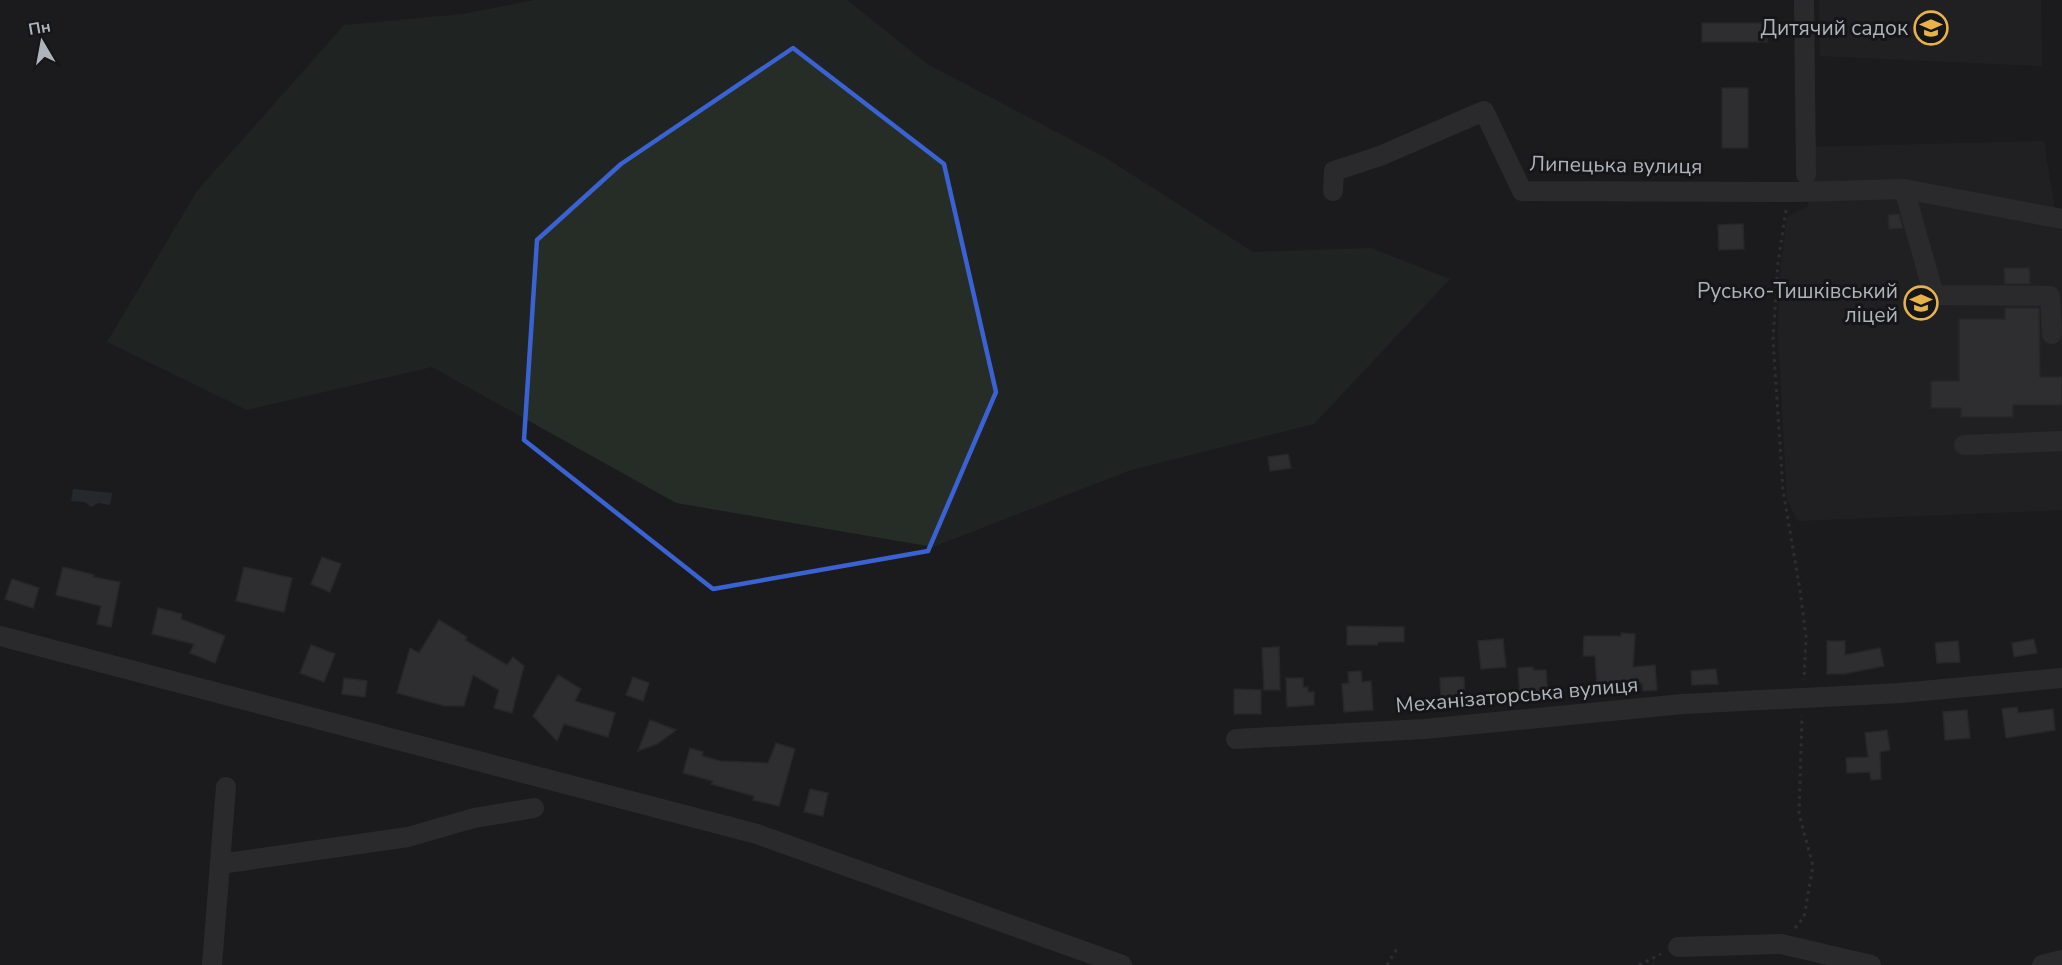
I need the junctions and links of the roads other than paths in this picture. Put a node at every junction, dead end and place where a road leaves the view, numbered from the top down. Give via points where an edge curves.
1 (1804, 0) edge
2 (1806, 174) dead end
3 (1904, 189) junction
4 (1333, 191) dead end
5 (2062, 219) edge
6 (2052, 334) dead end
7 (2062, 441) edge
8 (1964, 444) dead end
9 (0, 636) edge
10 (2062, 678) edge
11 (1236, 739) dead end
12 (225, 787) dead end
13 (534, 808) dead end
14 (220, 864) junction
15 (1678, 946) road end
16 (2062, 960) edge
17 (212, 965) edge
18 (1122, 965) edge
19 (1872, 965) edge
20 (2043, 965) edge

1 - 2 street
3 - 4 street, Липецька вулиця via 1522,191 1484,111 1380,156 1334,171
3 - 5 street, Липецька вулиця
3 - 6 street via 1934,295 2050,296
7 - 8 street
9 - 18 street via 757,834
10 - 11 street, Механізаторська вулиця via 1901,693 1683,704 1424,729
12 - 14 street
13 - 14 street via 474,818 408,837
14 - 17 street
15 - 19 street via 1780,945
16 - 20 street

